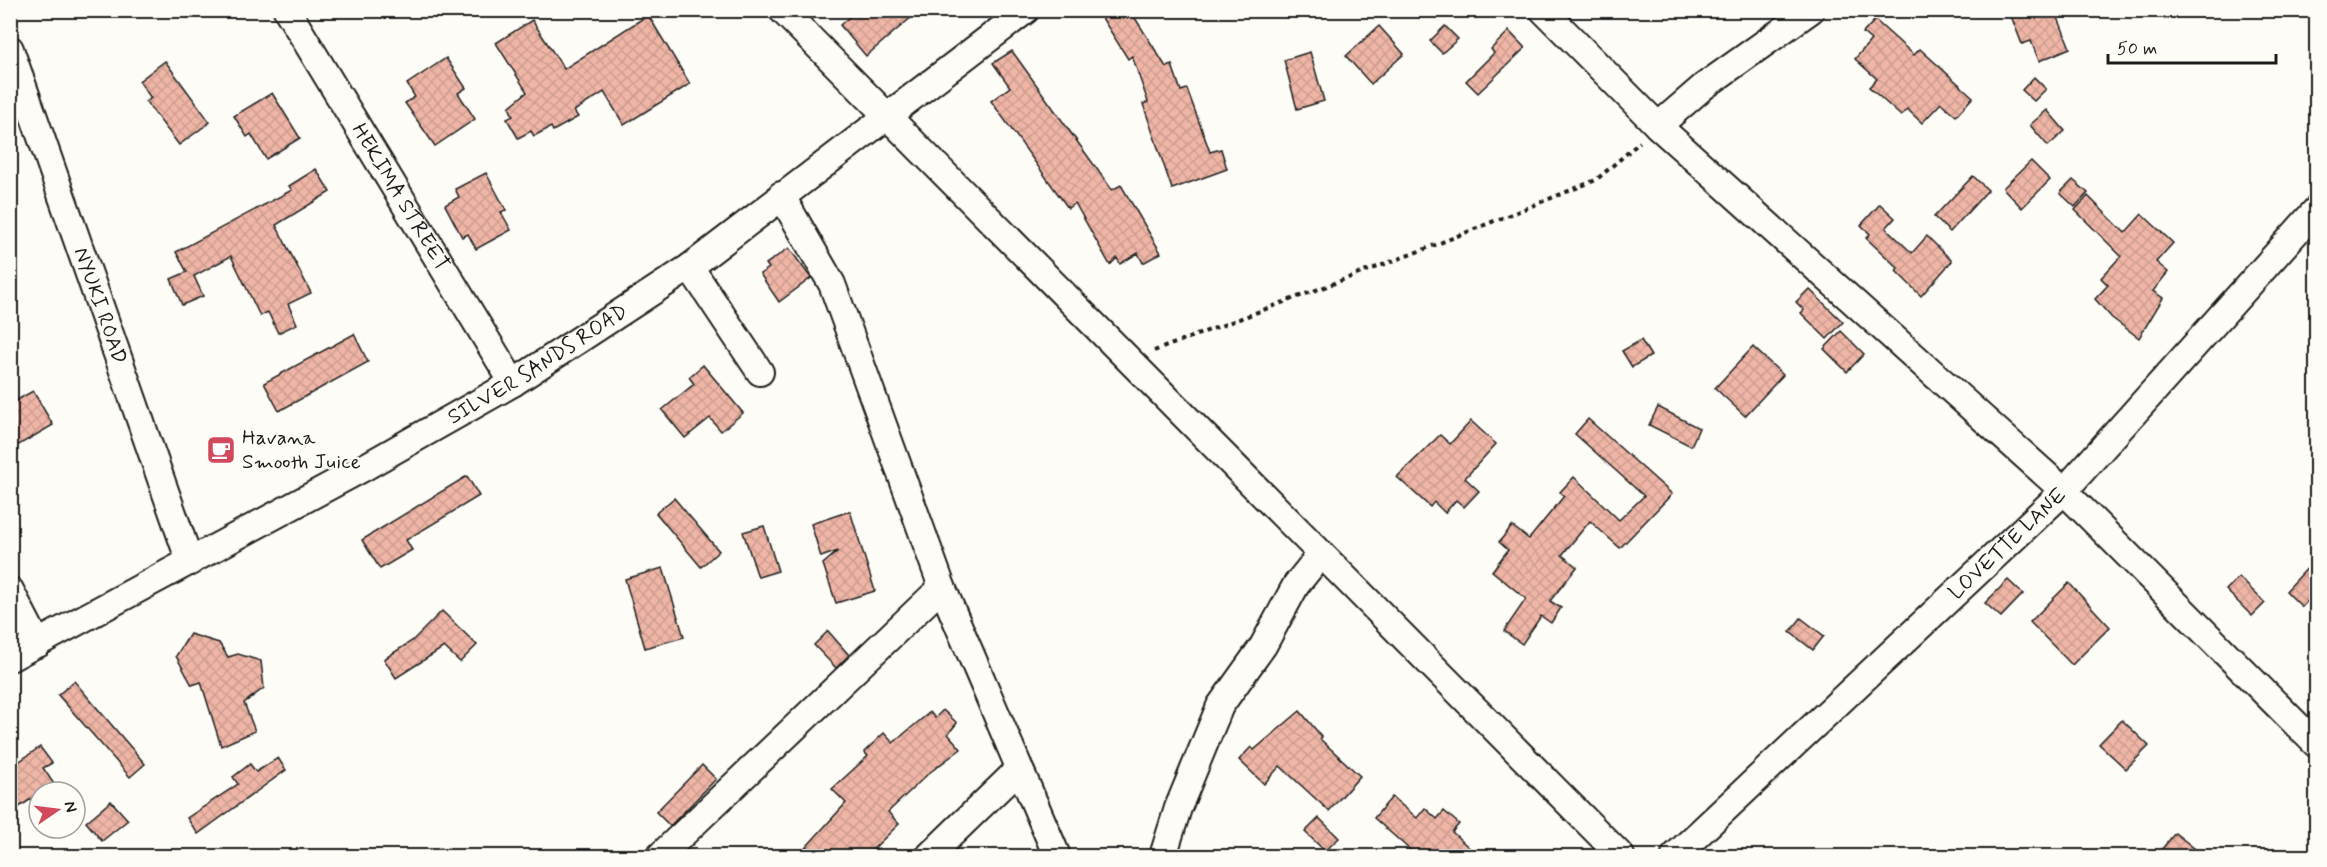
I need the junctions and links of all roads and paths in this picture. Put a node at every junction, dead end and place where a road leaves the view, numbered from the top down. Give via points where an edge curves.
1 (287, 10) edge
2 (782, 10) edge
3 (1026, 10) edge
4 (1544, 10) edge
5 (1811, 10) edge
6 (10, 49) edge
7 (887, 117) junction
8 (1658, 126) junction
9 (780, 195) junction
10 (2316, 210) edge
11 (690, 267) junction
12 (1128, 361) junction
13 (760, 372) dead end
14 (513, 383) junction
15 (2064, 491) junction
16 (1321, 554) junction
17 (190, 562) junction
18 (942, 587) junction
19 (10, 590) edge
20 (38, 644) junction
21 (10, 658) edge
22 (2316, 744) edge
23 (1018, 770) junction
24 (660, 856) edge
25 (929, 856) edge
26 (1057, 856) edge
27 (1163, 856) edge
28 (1621, 856) edge
29 (1675, 856) edge

1 - 14 street, HEKIMA STREET
2 - 7 street
3 - 7 street, SILVER SANDS ROAD
4 - 8 street
5 - 8 street via 1703,87
6 - 17 street, NYUKI ROAD
7 - 9 street, SILVER SANDS ROAD
7 - 12 street
8 - 12 path via 1596,180
8 - 15 street
9 - 11 street, SILVER SANDS ROAD
9 - 18 street via 832,284
10 - 15 street, LOVETTE LANE
11 - 13 street
11 - 14 street, SILVER SANDS ROAD
12 - 16 street
14 - 17 street, SILVER SANDS ROAD
15 - 22 street
15 - 29 street, LOVETTE LANE
16 - 27 street via 1296,585 1263,646 1220,706
16 - 28 street
17 - 20 street, SILVER SANDS ROAD
18 - 23 street
18 - 24 street
19 - 20 street
20 - 21 street, SILVER SANDS ROAD
23 - 25 street
23 - 26 street

